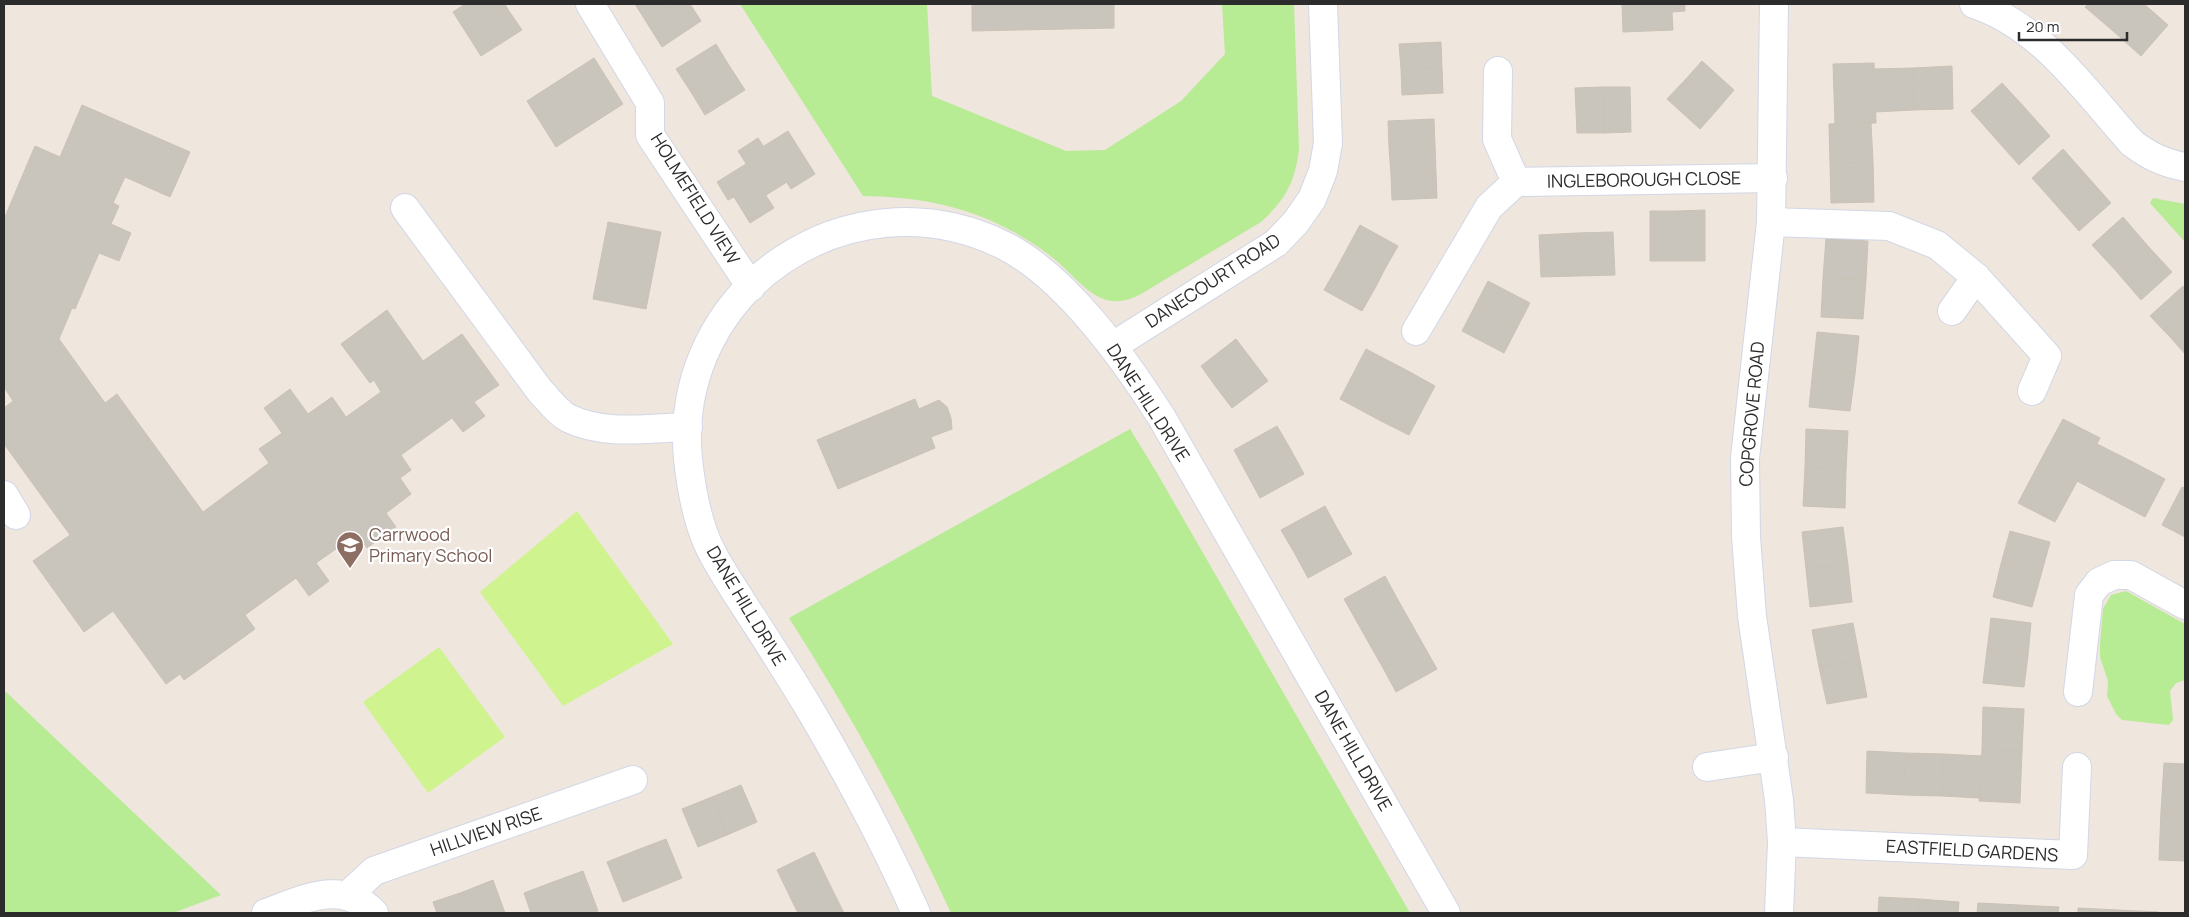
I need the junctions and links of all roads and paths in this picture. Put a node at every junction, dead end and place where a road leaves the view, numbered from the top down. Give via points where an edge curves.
1 (590, 4) edge
2 (1323, 4) edge
3 (1775, 4) edge
4 (1974, 4) edge
5 (1498, 71) dead end
6 (2185, 167) edge
7 (1773, 178) junction
8 (1516, 182) junction
9 (405, 208) dead end
10 (1771, 222) junction
11 (1976, 276) junction
12 (751, 287) junction
13 (1952, 311) dead end
14 (1416, 331) dead end
15 (1113, 346) junction
16 (2032, 391) dead end
17 (688, 427) junction
18 (2185, 605) edge
19 (2078, 692) dead end
20 (1774, 757) junction
21 (2077, 766) dead end
22 (1707, 767) dead end
23 (632, 780) dead end
24 (1782, 842) junction
25 (347, 896) junction
26 (266, 913) edge
27 (374, 913) edge
28 (916, 913) edge
29 (1446, 913) edge
30 (1779, 913) edge

1 - 12 street, HOLMEFIELD VIEW via 650,103 650,135
2 - 15 street, DANECOURT ROAD via 1328,143 1323,171 1312,198 1276,243
3 - 7 street, COPGROVE ROAD
4 - 6 street via 2014,22 2038,40 2132,143 2148,156
5 - 8 street via 1497,139
7 - 8 street, INGLEBOROUGH CLOSE
7 - 10 street, COPGROVE ROAD
8 - 14 street via 1489,207
9 - 17 street via 540,391 566,418 593,427
10 - 11 street via 1889,226 1937,245
10 - 20 street, COPGROVE ROAD via 1745,458 1752,616
11 - 13 street
11 - 16 street via 2047,356
12 - 15 street, DANE HILL DRIVE via 790,254 841,231 896,221 934,224 978,234 1028,261 1050,278
12 - 17 street, DANE HILL DRIVE via 719,327 707,350 691,398
15 - 29 street, DANE HILL DRIVE via 1162,418
17 - 28 street, DANE HILL DRIVE via 691,484 697,513 719,567 809,709 856,793
18 - 19 street via 2131,575 2106,578 2089,595
20 - 22 street
20 - 24 street, COPGROVE ROAD
21 - 24 street, EASTFIELD GARDENS via 2073,856
23 - 25 street, HILLVIEW RISE via 374,871
24 - 30 street, COPGROVE ROAD
25 - 26 street via 318,894
25 - 27 street

